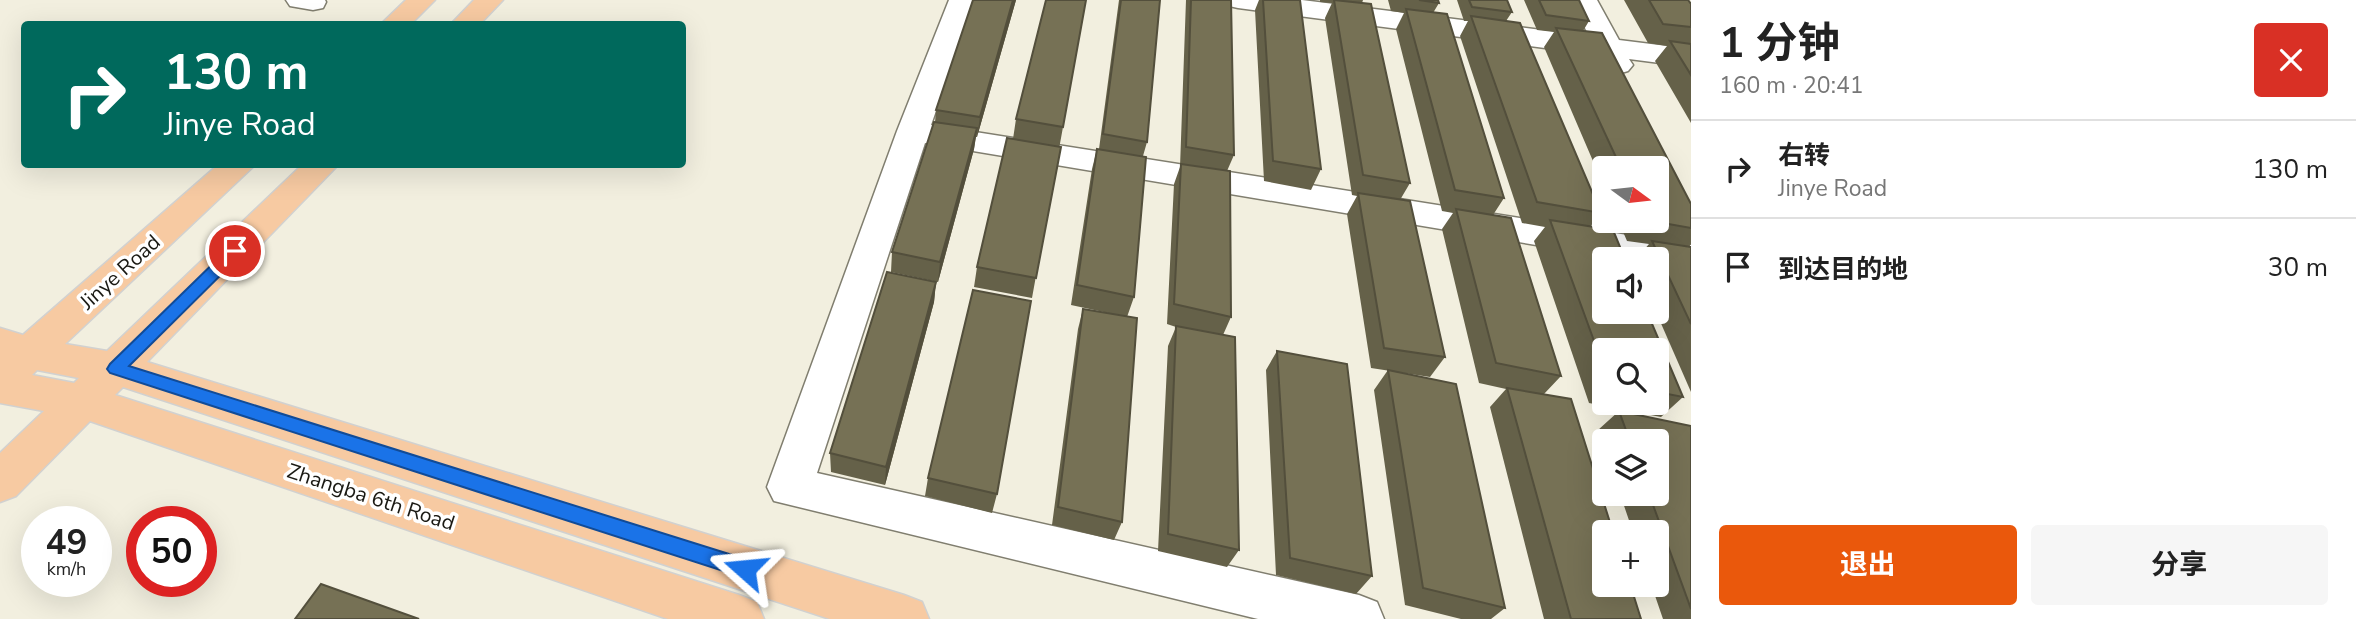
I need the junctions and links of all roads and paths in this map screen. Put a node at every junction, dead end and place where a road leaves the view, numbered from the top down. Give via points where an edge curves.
1 (422, 0) edge
2 (490, 0) edge
3 (962, 0) edge
4 (1238, 0) edge
5 (1584, 0) edge
6 (398, 21) edge
7 (469, 21) edge
8 (1609, 48) junction
9 (1691, 58) edge
10 (1628, 85) edge
11 (913, 131) junction
12 (235, 168) edge
13 (319, 168) edge
14 (1691, 258) edge
15 (10, 358) edge
16 (116, 369) junction
17 (0, 386) edge
18 (82, 401) junction
19 (0, 482) edge
20 (739, 619) edge
21 (904, 619) edge
22 (1359, 619) edge

1 - 6 main road
2 - 7 main road
3 - 11 street
4 - 8 street
5 - 8 street
8 - 9 street
8 - 10 street
11 - 14 street
11 - 22 street via 790,487
12 - 15 main road, Jinye Road
13 - 16 main road
15 - 16 main road
16 - 18 main road
16 - 21 main road
17 - 18 main road, Zhangba 6th Road
18 - 19 main road
18 - 20 main road, Zhangba 6th Road

